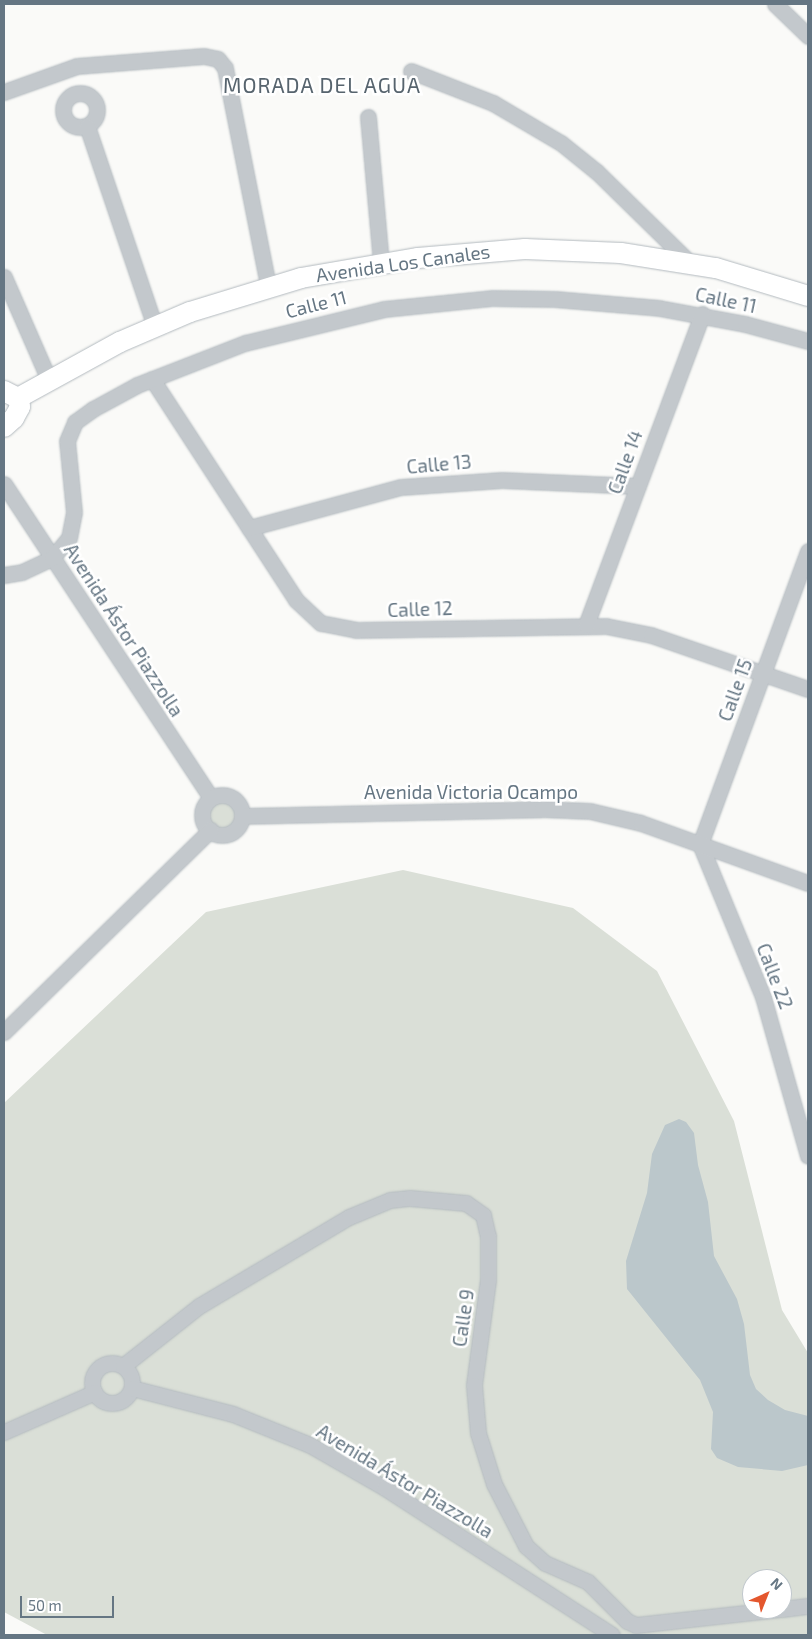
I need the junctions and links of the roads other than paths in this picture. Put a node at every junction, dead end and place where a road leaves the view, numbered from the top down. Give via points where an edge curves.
1 (775, 4) edge
2 (808, 36) edge
3 (411, 71) dead end
4 (4, 92) edge
5 (368, 118) dead end
6 (87, 126) dead end
7 (382, 262) junction
8 (690, 263) junction
9 (4, 276) edge
10 (268, 286) junction
11 (808, 296) edge
12 (702, 314) junction
13 (155, 327) junction
14 (808, 341) edge
15 (152, 379) junction
16 (49, 380) junction
17 (11, 395) edge
18 (4, 427) edge
19 (4, 484) edge
20 (638, 486) junction
21 (250, 528) junction
22 (808, 551) edge
23 (52, 558) junction
24 (4, 576) edge
25 (586, 624) junction
26 (763, 672) junction
27 (808, 689) edge
28 (211, 798) junction
29 (242, 816) junction
30 (210, 830) junction
31 (700, 844) junction
32 (808, 883) edge
33 (4, 1032) edge
34 (804, 1125) edge
35 (808, 1156) edge
36 (123, 1366) junction
37 (132, 1388) junction
38 (95, 1392) junction
39 (4, 1432) edge
40 (534, 1555) junction
41 (522, 1576) junction
42 (808, 1606) edge
43 (792, 1608) edge
44 (742, 1614) edge
45 (627, 1621) junction
46 (612, 1635) edge
47 (619, 1635) edge

1 - 2 street
3 - 8 street via 493,103 561,143 597,172
4 - 10 street via 77,66 204,56 218,59 225,68
5 - 7 street
6 - 13 street
7 - 8 main road, Avenida Los Canales via 525,249 621,254
7 - 10 main road, Avenida Los Canales
8 - 11 main road, Avenida Los Canales via 760,279
9 - 16 street
10 - 13 main road, Avenida Los Canales
12 - 14 street, Calle 11
12 - 15 street, Calle 11 via 555,299 436,301 291,330 245,343
12 - 20 street, Calle 14
13 - 16 main road, Avenida Los Canales
15 - 21 street, Calle 12
15 - 23 street, Calle 11 via 93,409 75,422 67,441 73,526 62,549
16 - 17 main road, Avenida Los Canales
17 - 18 main road, Avenida Los Canales via 18,412
19 - 23 street, Avenida Ástor Piazzolla
20 - 21 street, Calle 13 via 553,480 427,485 363,496
20 - 25 street, Calle 14
21 - 25 street, Calle 12 via 307,613 338,628 373,630
22 - 26 street, Calle 15
23 - 24 street, Calle 11 via 22,572
23 - 28 street, Avenida Ástor Piazzolla
25 - 26 street, Calle 12 via 651,635
26 - 27 street, Calle 12
26 - 31 street, Calle 15
28 - 29 street via 222,795 234,799
28 - 30 street via 202,814
29 - 30 street via 238,827 228,834
29 - 31 street, Avenida Victoria Ocampo via 565,809 616,815
30 - 33 street
31 - 32 street, Avenida Victoria Ocampo
31 - 34 street, Calle 22 via 763,997
34 - 35 street, Calle 22
36 - 37 street via 131,1376
36 - 38 street via 110,1363 98,1370 93,1382
36 - 40 street, Calle 9 via 198,1306 349,1217 390,1200 410,1198 466,1203 483,1215 488,1236 488,1280 474,1385 478,1433 494,1484 526,1546
37 - 38 street via 125,1398 113,1403
37 - 41 street, Avenida Ástor Piazzolla via 233,1414 310,1445 385,1488
38 - 39 street
40 - 41 street
40 - 45 street, Calle 9 via 588,1582
41 - 46 street, Avenida Ástor Piazzolla
42 - 43 street
44 - 45 street via 645,1626
45 - 47 street

